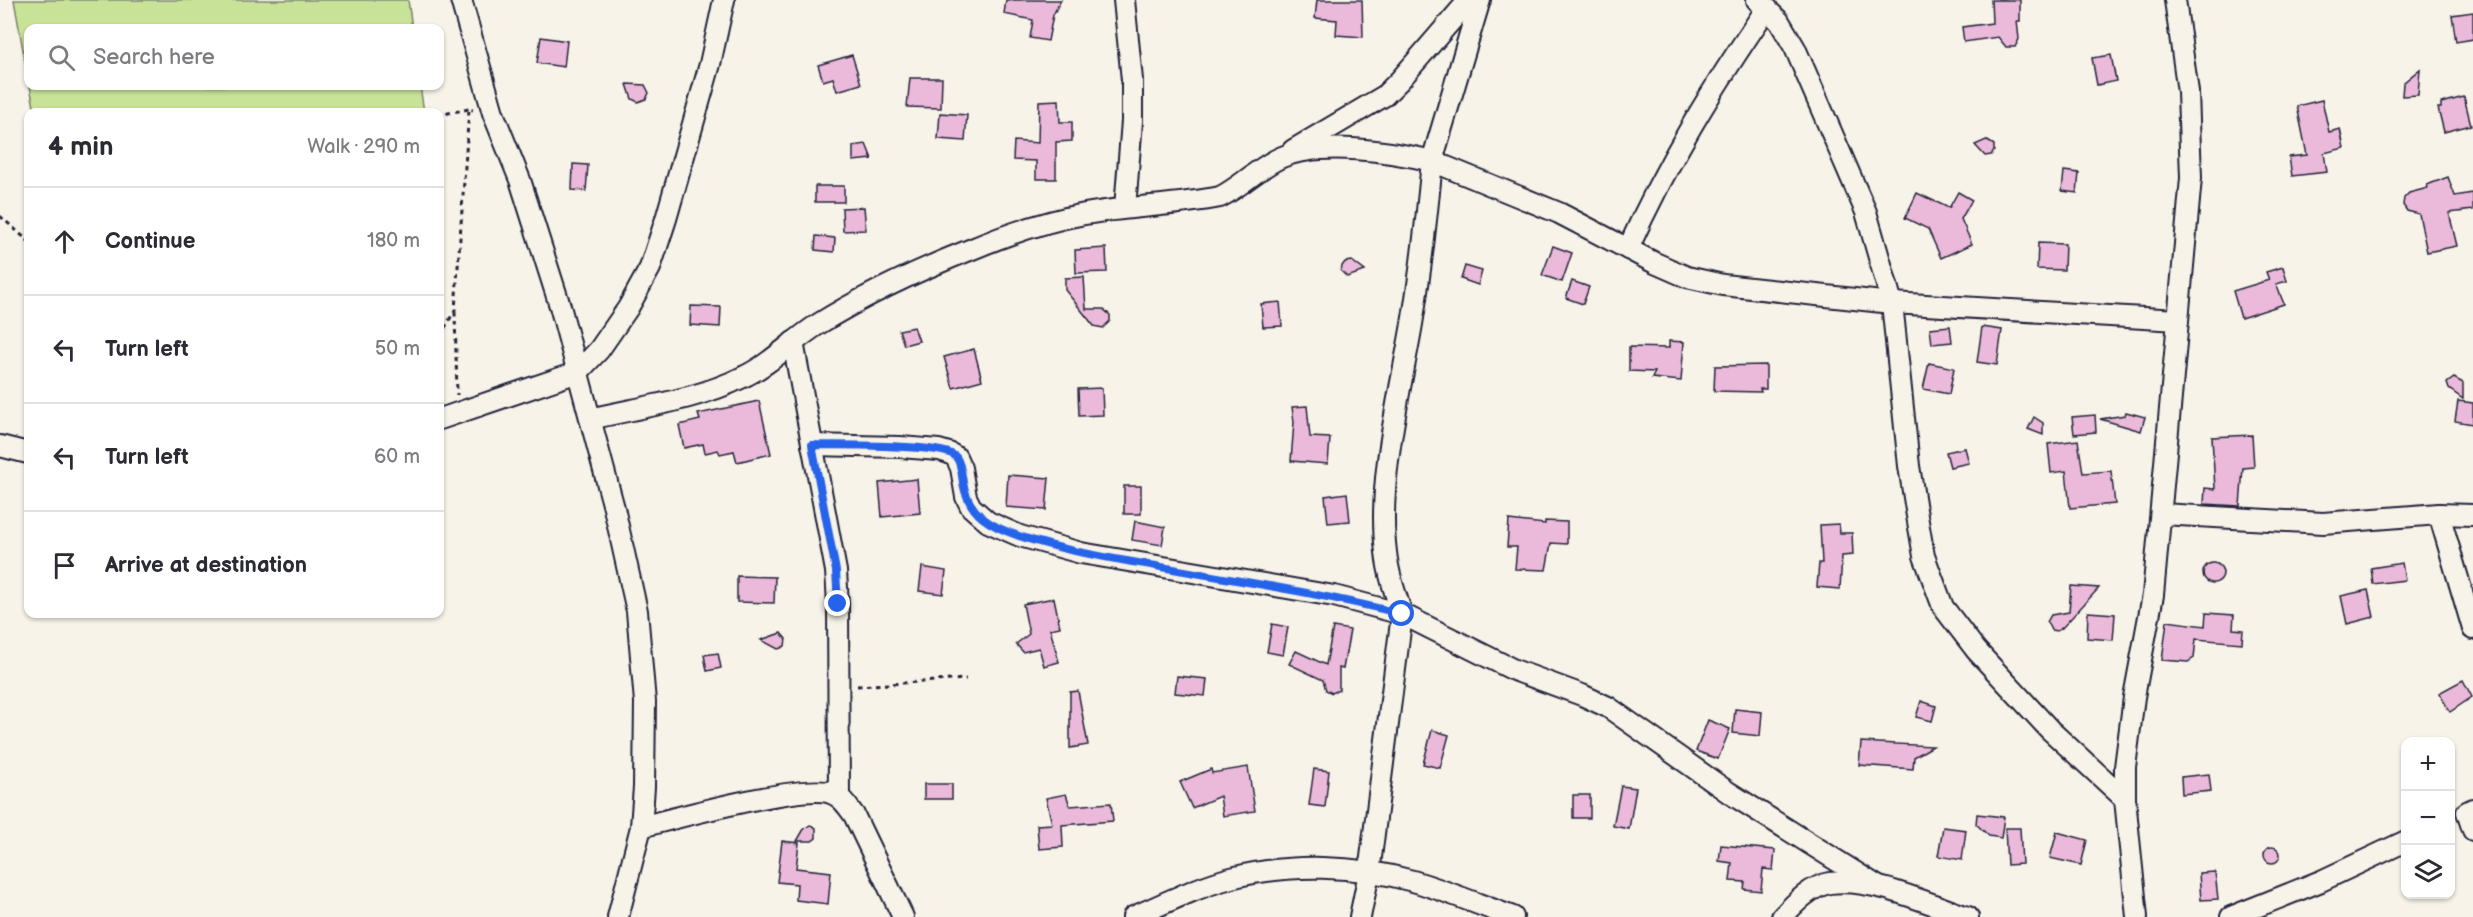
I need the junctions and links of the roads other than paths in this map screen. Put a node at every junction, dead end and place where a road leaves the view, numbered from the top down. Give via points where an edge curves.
1 (460, 0) edge
2 (724, 0) edge
3 (1124, 0) edge
4 (1469, 0) edge
5 (1480, 0) edge
6 (2175, 0) edge
7 (1768, 3) edge
8 (1282, 157) junction
9 (1432, 161) junction
10 (1125, 208) junction
11 (1628, 249) junction
12 (1892, 303) junction
13 (2178, 321) junction
14 (793, 342) junction
15 (578, 372) junction
16 (448, 416) edge
17 (590, 419) junction
18 (812, 445) junction
19 (0, 446) edge
20 (24, 452) edge
21 (2161, 514) junction
22 (2439, 514) junction
23 (2473, 514) edge
24 (1402, 614) junction
25 (2473, 629) edge
26 (839, 797) junction
27 (2125, 799) junction
28 (641, 826) junction
29 (2401, 843) edge
30 (1369, 873) junction
31 (1877, 886) junction
32 (618, 917) edge
33 (903, 917) edge
34 (1133, 917) edge
35 (1360, 917) edge
36 (1513, 917) edge
37 (1782, 917) edge
38 (1968, 917) edge
39 (2137, 917) edge
40 (2231, 917) edge

1 - 15 street
2 - 15 street via 710,64 650,268 599,350
3 - 10 street via 1132,81
4 - 8 street via 1384,96
5 - 9 street
6 - 13 street via 2191,140
7 - 11 street via 1673,156
7 - 12 street via 1787,32 1866,212
8 - 9 street via 1314,151 1369,150
8 - 10 street via 1220,197
9 - 11 street via 1559,213
9 - 24 street via 1422,256 1386,490 1385,550
10 - 14 street via 1043,223 973,248 878,291
11 - 12 street via 1706,282
12 - 13 street
12 - 27 street via 1918,521 1924,556 1943,607 1976,650 2050,730
13 - 21 street
14 - 17 street via 759,368 716,388
14 - 18 street
15 - 16 street
15 - 17 street
17 - 28 street via 637,611 645,702
18 - 24 street via 900,447 949,453 961,468 970,507 988,522 1020,536 1081,553 1334,596
18 - 26 street via 836,571
19 - 20 street
21 - 22 street via 2323,523
21 - 27 street via 2149,627 2125,767
22 - 23 street
22 - 25 street
24 - 30 street
24 - 31 street via 1514,670 1608,707 1728,792
26 - 28 street via 819,790 802,792
26 - 33 street via 854,815
27 - 39 street
28 - 32 street
29 - 40 street
30 - 34 street via 1303,868 1242,876 1204,886
30 - 35 street
30 - 36 street via 1414,881
31 - 37 street via 1829,883 1799,898
31 - 38 street

